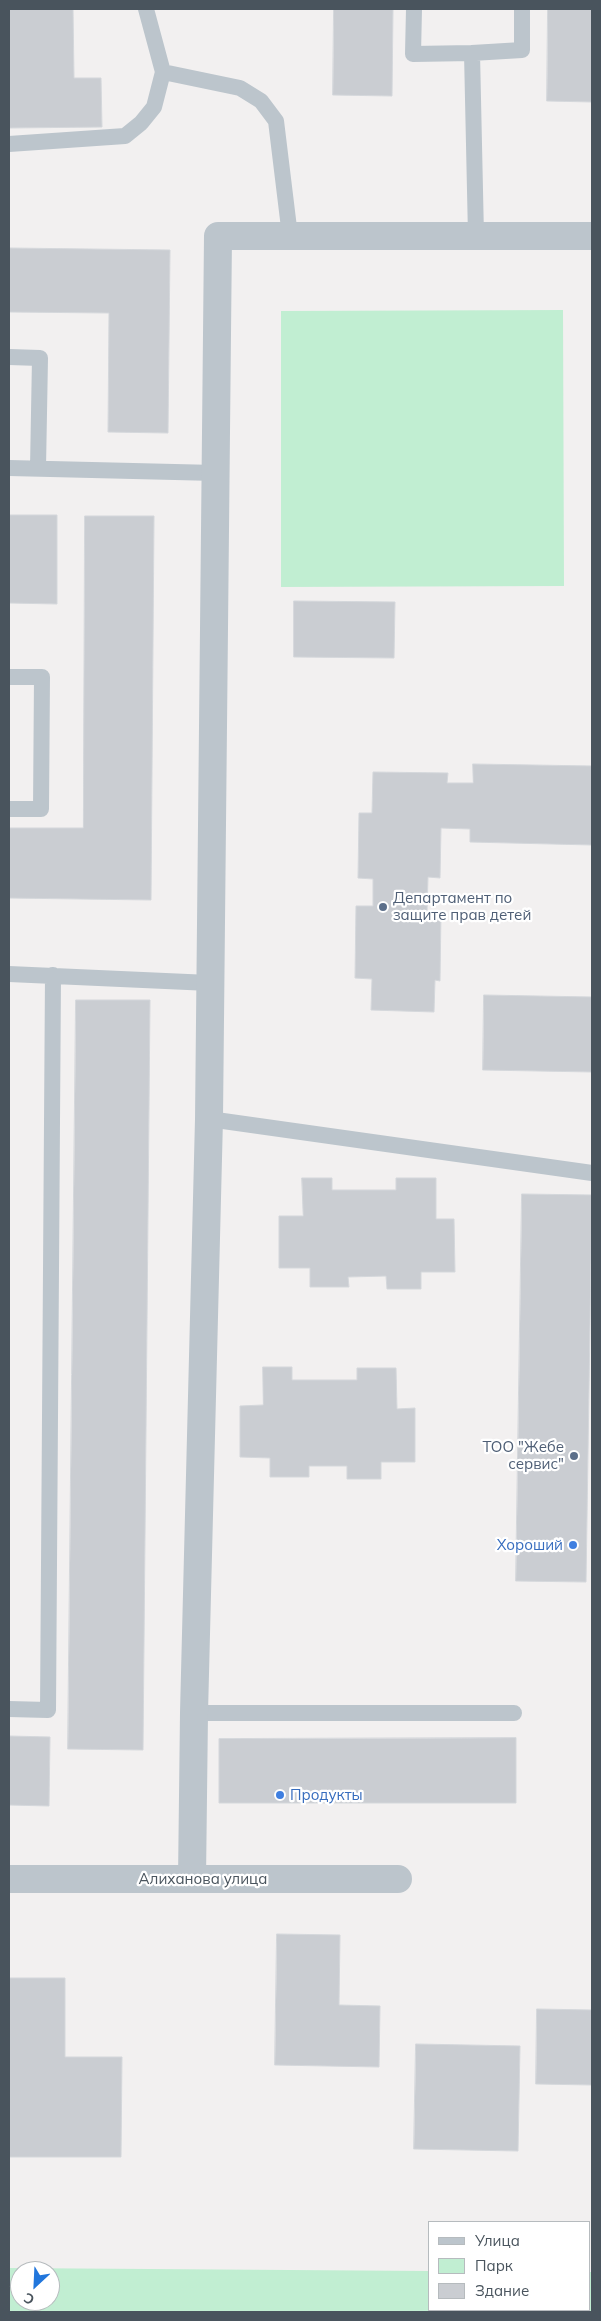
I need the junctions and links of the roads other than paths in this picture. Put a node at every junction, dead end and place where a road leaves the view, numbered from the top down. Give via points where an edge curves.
1 (146, 9) edge
2 (414, 9) edge
3 (522, 9) edge
4 (472, 52) junction
5 (163, 72) junction
6 (9, 144) edge
7 (290, 236) junction
8 (476, 236) junction
9 (592, 236) edge
10 (9, 357) edge
11 (9, 468) edge
12 (38, 468) junction
13 (216, 473) junction
14 (9, 676) edge
15 (9, 809) edge
16 (9, 974) edge
17 (53, 975) junction
18 (210, 983) junction
19 (209, 1119) junction
20 (592, 1172) edge
21 (9, 1710) edge
22 (194, 1713) junction
23 (514, 1713) dead end
24 (9, 1879) edge
25 (192, 1879) junction
26 (398, 1879) dead end

1 - 5 lane
2 - 4 lane via 413,54
3 - 4 lane via 522,50
4 - 8 lane
5 - 6 lane via 154,107 125,136
5 - 7 lane via 240,88 261,101 276,121
7 - 8 street
7 - 13 street via 218,236
8 - 9 street
10 - 12 lane via 40,358
11 - 12 lane
12 - 13 lane
13 - 18 street
14 - 15 lane via 42,677 41,809
16 - 17 lane
17 - 18 lane
17 - 21 lane via 48,1710
18 - 19 street
19 - 20 lane
19 - 22 street
22 - 23 lane
22 - 25 street
24 - 25 street, Алиханова улица
25 - 26 street, Алиханова улица

